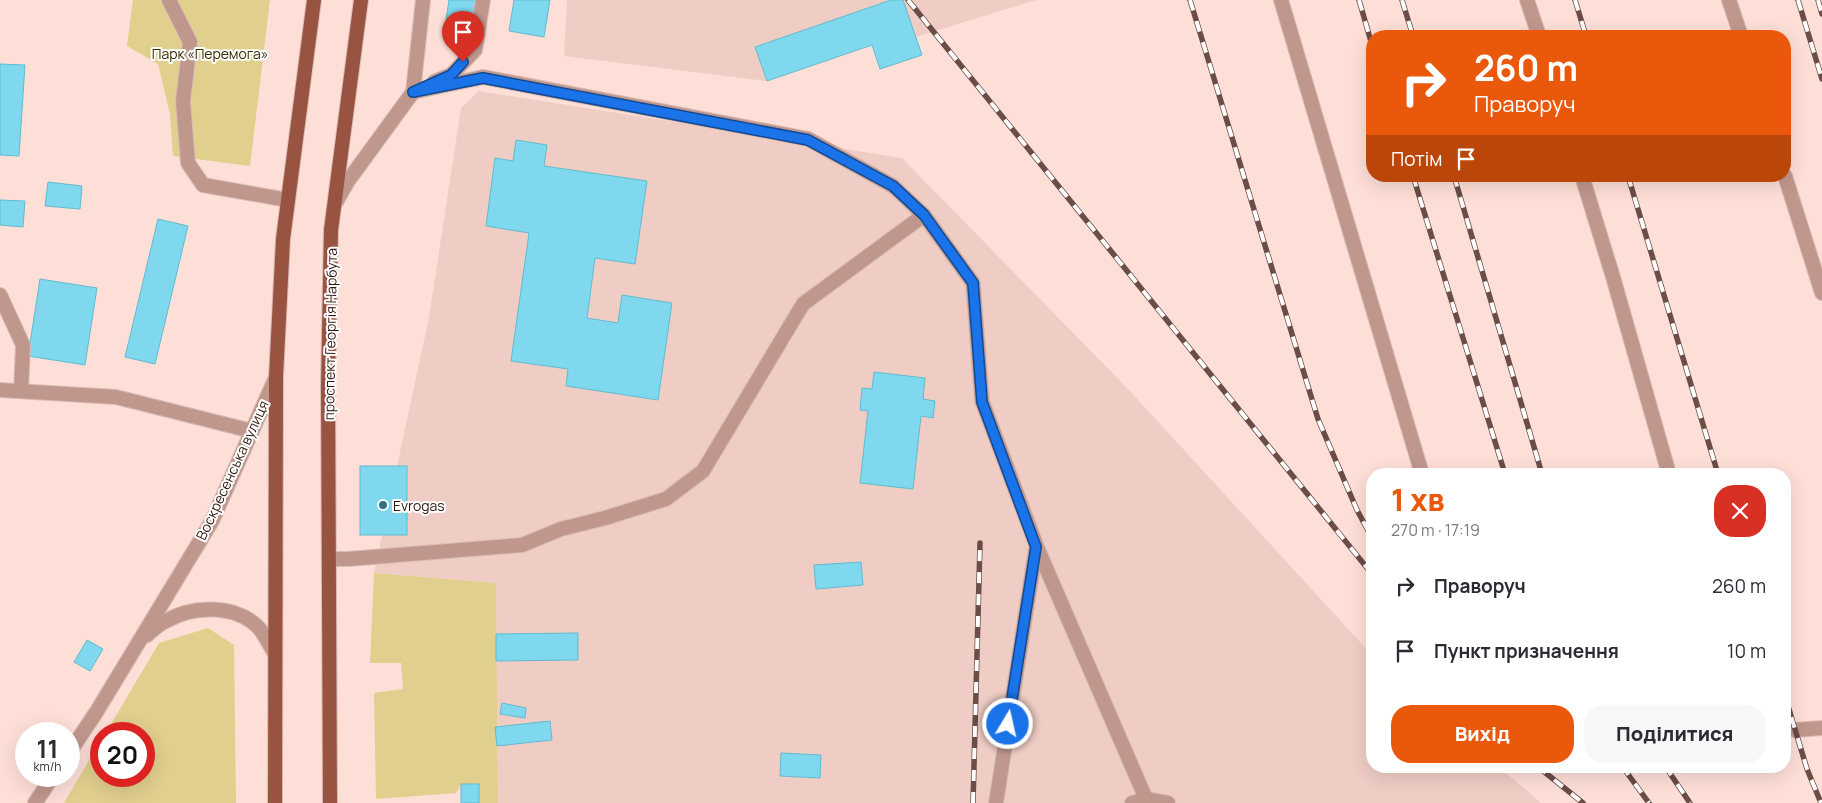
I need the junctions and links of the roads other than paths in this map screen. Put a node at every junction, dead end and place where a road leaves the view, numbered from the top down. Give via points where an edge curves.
1 (169, 0) edge
2 (314, 0) edge
3 (361, 0) edge
4 (424, 0) edge
5 (483, 0) edge
6 (1281, 0) edge
7 (1527, 0) edge
8 (1729, 0) edge
9 (1536, 30) edge
10 (1739, 30) edge
11 (413, 92) junction
12 (1584, 182) edge
13 (1787, 182) edge
14 (288, 200) junction
15 (336, 202) junction
16 (924, 215) junction
17 (1822, 293) edge
18 (0, 295) edge
19 (276, 377) junction
20 (0, 390) edge
21 (21, 390) junction
22 (252, 431) junction
23 (1420, 468) edge
24 (1667, 468) edge
25 (1036, 547) junction
26 (328, 559) junction
27 (141, 640) junction
28 (275, 654) junction
29 (1822, 728) edge
30 (1791, 729) edge
31 (80, 736) edge
32 (46, 787) edge
33 (1146, 799) junction
34 (35, 803) edge
35 (275, 803) edge
36 (330, 803) edge
37 (996, 803) edge
38 (1132, 803) edge
39 (1168, 803) edge

1 - 14 street via 190,42 183,101 188,163 203,186
2 - 14 main road
3 - 15 main road, проспект Георгія Нарбута
4 - 11 street
5 - 11 street via 475,50 451,75
6 - 23 street
7 - 9 street
8 - 10 street
11 - 15 street via 348,180
11 - 16 street via 483,78 808,140 893,186
12 - 24 street
13 - 17 street
14 - 19 main road
15 - 26 main road, проспект Георгія Нарбута via 331,230
16 - 25 street via 973,283 982,402
16 - 26 street via 803,304 704,471 666,498 561,529 522,545
18 - 21 street via 23,345
19 - 22 street, Воскресенська вулиця
19 - 28 main road
20 - 21 street
21 - 22 street via 116,397
22 - 27 street, Воскресенська вулиця via 212,521
25 - 33 street
25 - 37 street
26 - 36 main road, проспект Георгія Нарбута
27 - 28 street, Воскресенська вулиця via 165,621 184,613 217,609 239,615 259,628
27 - 31 street, Воскресенська вулиця
28 - 35 main road
29 - 30 street
32 - 34 street
33 - 38 street
33 - 39 street

